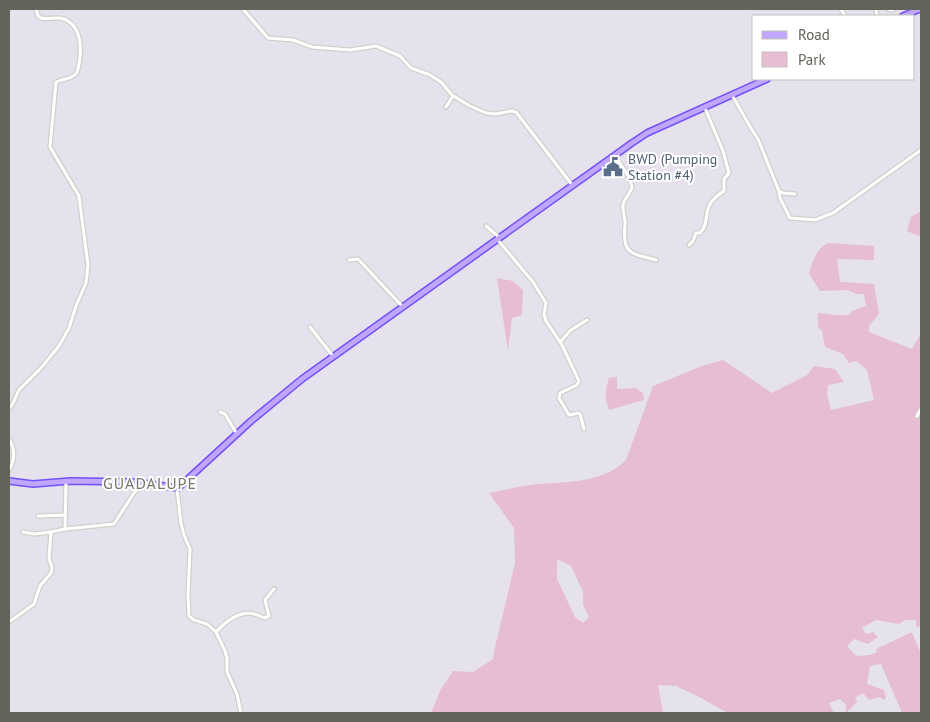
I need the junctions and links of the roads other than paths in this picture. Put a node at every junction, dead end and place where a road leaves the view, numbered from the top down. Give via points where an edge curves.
1 (36, 9) edge
2 (243, 9) edge
3 (888, 9) edge
4 (894, 9) edge
5 (920, 9) edge
6 (905, 15) edge
7 (765, 80) edge
8 (732, 94) junction
9 (452, 96) junction
10 (446, 107) dead end
11 (705, 107) junction
12 (921, 150) edge
13 (614, 156) junction
14 (572, 186) junction
15 (779, 191) junction
16 (795, 194) dead end
17 (486, 226) dead end
18 (498, 238) junction
19 (689, 245) dead end
20 (349, 260) dead end
21 (656, 260) dead end
22 (402, 306) junction
23 (587, 320) dead end
24 (310, 327) dead end
25 (560, 342) junction
26 (333, 356) junction
27 (9, 408) edge
28 (921, 409) edge
29 (220, 412) dead end
30 (917, 416) dead end
31 (584, 429) dead end
32 (238, 435) junction
33 (9, 439) edge
34 (9, 470) edge
35 (9, 481) edge
36 (66, 481) junction
37 (143, 483) junction
38 (177, 489) junction
39 (66, 515) junction
40 (38, 516) dead end
41 (65, 529) junction
42 (23, 532) dead end
43 (51, 532) junction
44 (274, 589) dead end
45 (9, 622) edge
46 (216, 632) junction
47 (241, 713) edge

1 - 27 street via 41,18 69,21 78,33 80,56 77,72 56,82 55,86 50,147 79,196 88,265 86,283 65,337 16,393 14,404
2 - 9 street via 268,38 350,50 376,46 400,56 411,68 441,82
3 - 4 street
5 - 6 main road
7 - 8 main road
8 - 11 main road
8 - 15 street via 758,138
9 - 10 street
9 - 14 street via 486,113 516,112
11 - 13 main road via 647,133
11 - 19 street via 729,173 724,178 724,191 709,205 704,230 696,233
12 - 15 street via 833,213 814,220 790,218
13 - 14 main road
13 - 21 street via 632,187 623,205 626,245 632,254
14 - 18 main road
15 - 16 street
17 - 18 street
18 - 22 main road
18 - 25 street via 546,303 546,322
20 - 22 street via 358,259
22 - 26 main road
23 - 25 street
24 - 26 street
25 - 31 street via 579,381 560,393 560,398 569,415 580,414
26 - 32 main road via 287,391
28 - 30 street
29 - 32 street via 225,414
32 - 38 main road
33 - 34 street via 14,453
35 - 36 main road via 33,484
36 - 37 main road
36 - 39 street
37 - 38 main road
37 - 41 street via 114,524
38 - 46 street via 181,523 190,549 189,613 194,620 207,624
39 - 40 street
39 - 41 street
41 - 43 street
42 - 43 street
43 - 45 street via 51,574 40,586 34,604
44 - 46 street via 265,600 268,616 264,618 254,612 241,614
46 - 47 street via 228,658 227,672

